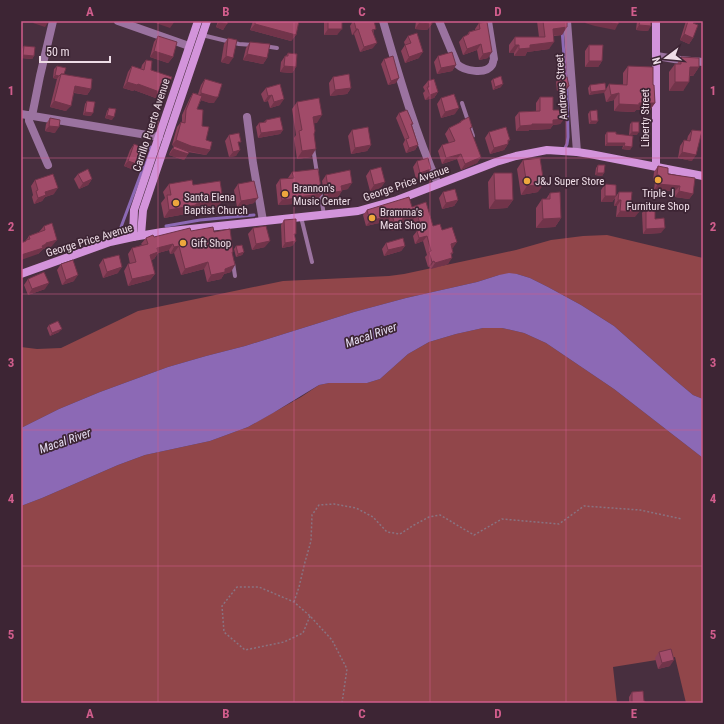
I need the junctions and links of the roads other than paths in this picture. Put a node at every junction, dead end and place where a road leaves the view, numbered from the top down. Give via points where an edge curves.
1 (53, 21) edge
2 (118, 21) edge
3 (198, 21) edge
4 (207, 21) edge
5 (383, 21) edge
6 (439, 21) edge
7 (488, 21) edge
8 (567, 21) edge
9 (656, 21) edge
10 (127, 22) edge
11 (202, 35) junction
12 (254, 45) edge
13 (189, 46) junction
14 (262, 46) edge
15 (277, 48) dead end
16 (657, 56) junction
17 (703, 62) edge
18 (462, 103) dead end
19 (28, 115) edge
20 (247, 117) dead end
21 (158, 137) junction
22 (474, 139) edge
23 (312, 141) edge
24 (577, 152) junction
25 (48, 165) dead end
26 (656, 166) junction
27 (703, 176) edge
28 (318, 178) edge
29 (438, 184) junction
30 (319, 185) edge
31 (324, 214) junction
32 (300, 217) junction
33 (263, 221) junction
34 (137, 236) junction
35 (232, 258) edge
36 (312, 262) dead end
37 (21, 274) edge
38 (235, 276) dead end

1 - 19 street
2 - 10 street
3 - 13 main road, Carrillo Puerto Avenue
4 - 11 main road, Carrillo Puerto Avenue
5 - 29 street via 426,157
6 - 7 street via 457,64 475,71 489,68 494,59
8 - 24 street, Andrews Street
9 - 16 main road, Liberty Street
10 - 13 street
11 - 12 lane
11 - 34 main road, Carrillo Puerto Avenue via 167,147 143,210
13 - 21 main road, Carrillo Puerto Avenue
14 - 15 lane
16 - 17 street
16 - 26 main road, Liberty Street
18 - 22 lane
19 - 21 street
19 - 25 street
20 - 33 street
21 - 34 main road, Carrillo Puerto Avenue via 134,210
23 - 28 lane
24 - 26 main road, George Price Avenue
24 - 29 main road, George Price Avenue via 533,152 481,164
26 - 27 main road, George Price Avenue
29 - 31 main road, George Price Avenue via 374,207
30 - 31 lane
31 - 32 main road, George Price Avenue
32 - 33 main road, George Price Avenue
32 - 36 lane
33 - 34 main road, George Price Avenue via 227,228
34 - 37 main road, George Price Avenue via 110,242
35 - 38 lane

